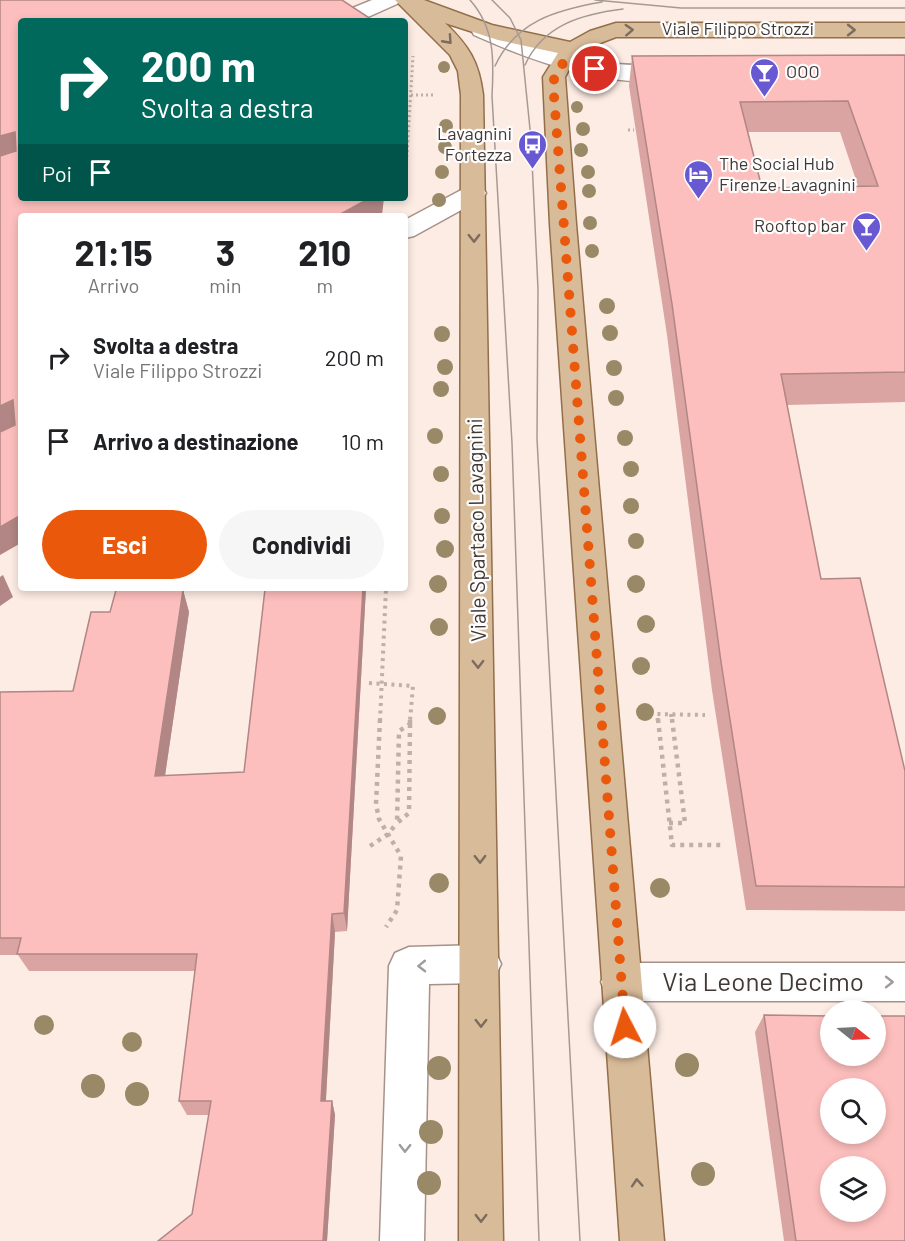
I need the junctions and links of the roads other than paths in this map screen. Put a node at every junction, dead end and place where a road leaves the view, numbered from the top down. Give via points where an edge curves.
1 (390, 0) edge
2 (406, 0) edge
3 (410, 0) edge
4 (348, 18) edge
5 (482, 30) joint
6 (905, 30) edge
7 (570, 55) junction
8 (687, 62) edge
9 (474, 193) junction
10 (408, 228) edge
11 (481, 964) junction
12 (621, 982) junction
13 (905, 982) edge
14 (402, 1241) edge
15 (481, 1241) edge
16 (642, 1241) edge

1 - 4 street
2 -> 9 main road, Viale Spartaco Lavagnini via 442,33 469,71
3 - 5 main road
5 - 7 street
7 -> 6 main road, Viale Filippo Strozzi via 599,34 627,29
7 - 8 street via 619,72
7 - 12 main road via 554,77 554,96
9 - 10 street
9 -> 11 main road, Viale Spartaco Lavagnini
11 -> 14 street via 409,966
11 -> 15 main road, Viale Spartaco Lavagnini
12 -> 13 street, Via Leone Decimo
16 -> 12 main road

